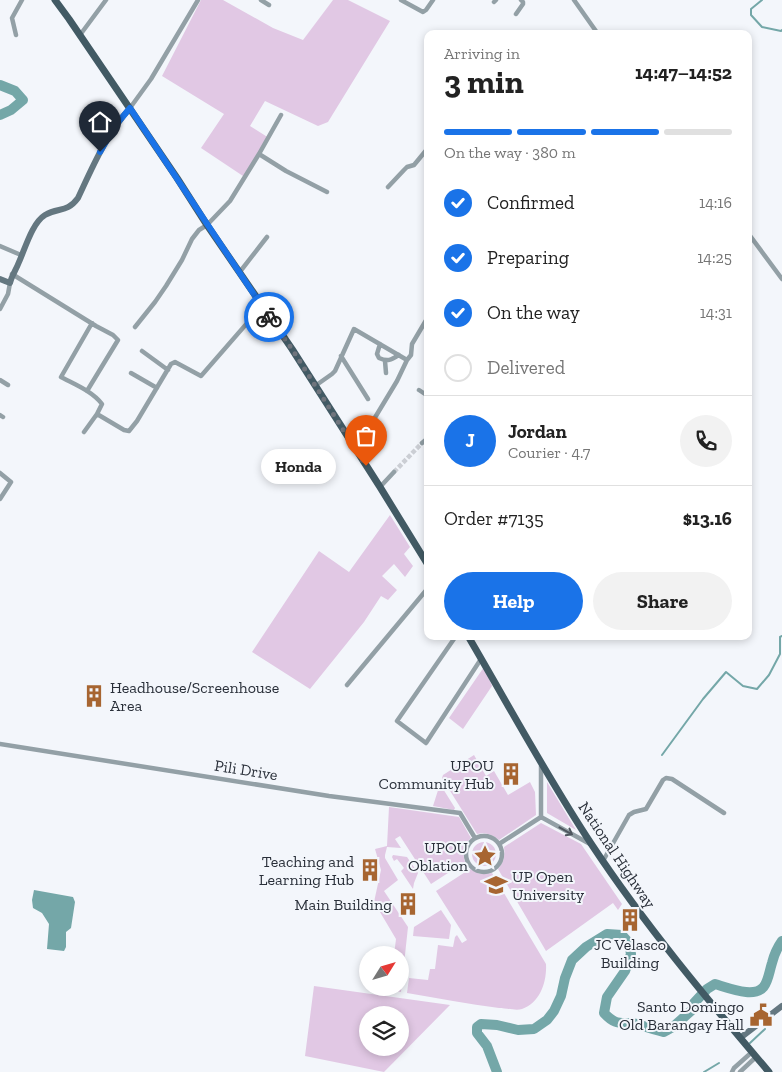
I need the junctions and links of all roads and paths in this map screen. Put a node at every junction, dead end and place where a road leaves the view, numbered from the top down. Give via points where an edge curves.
1 (22, 0) edge
2 (55, 0) edge
3 (106, 0) edge
4 (198, 0) edge
5 (263, 0) edge
6 (403, 0) edge
7 (433, 0) edge
8 (521, 0) edge
9 (574, 0) edge
10 (268, 5) dead end
11 (516, 14) dead end
12 (595, 30) edge
13 (16, 35) dead end
14 (80, 35) junction
15 (130, 108) junction
16 (281, 115) dead end
17 (424, 153) edge
18 (259, 154) junction
19 (388, 187) dead end
20 (327, 192) dead end
21 (207, 225) junction
22 (267, 237) dead end
23 (752, 238) edge
24 (0, 246) edge
25 (21, 255) junction
26 (240, 272) junction
27 (12, 274) junction
28 (0, 279) edge
29 (782, 279) edge
30 (10, 284) junction
31 (262, 306) junction
32 (0, 309) edge
33 (92, 323) junction
34 (424, 324) edge
35 (135, 327) dead end
36 (380, 344) junction
37 (142, 351) dead end
38 (399, 355) junction
39 (341, 356) junction
40 (407, 360) junction
41 (385, 361) junction
42 (168, 370) junction
43 (131, 373) dead end
44 (386, 373) dead end
45 (0, 380) edge
46 (8, 385) dead end
47 (315, 386) junction
48 (157, 388) junction
49 (419, 390) dead end
50 (87, 392) junction
51 (424, 393) edge
52 (368, 399) dead end
53 (97, 414) junction
54 (84, 432) dead end
55 (356, 449) junction
56 (394, 472) tunnel mouth
57 (0, 473) edge
58 (380, 487) junction
59 (0, 499) edge
60 (424, 558) edge
61 (424, 593) edge
62 (453, 640) edge
63 (470, 640) edge
64 (481, 659) junction
65 (347, 685) dead end
66 (0, 744) edge
67 (541, 763) junction
68 (724, 813) dead end
69 (541, 817) junction
70 (475, 838) junction
71 (499, 844) junction
72 (592, 845) junction
73 (603, 861) junction
74 (782, 1006) edge
75 (740, 1038) junction
76 (754, 1054) junction
77 (732, 1072) edge
78 (740, 1072) edge
79 (769, 1072) edge

1 - 13 street via 12,18
2 - 14 main road
3 - 14 street
4 - 15 street
5 - 10 street
6 - 7 street via 425,12
8 - 11 street via 523,4
9 - 12 street
14 - 15 main road
15 - 21 main road
15 - 25 street via 106,140 78,198 69,208 47,214 39,220
16 - 18 street
17 - 19 street
18 - 20 street
18 - 21 street via 230,201
21 - 26 main road
21 - 35 street via 192,239 166,286
22 - 26 street
23 - 29 street
24 - 25 street
25 - 27 street
26 - 31 main road
27 - 30 street
27 - 33 street
28 - 30 street
30 - 32 street
31 - 42 street via 202,376 175,362
31 - 47 main road
33 - 50 street via 118,340
33 - 50 street via 60,377
34 - 40 street
36 - 38 street
36 - 39 street via 354,329
36 - 41 street via 377,354
37 - 42 street
38 - 40 street
38 - 41 street
39 - 47 street via 332,374
39 - 52 street
40 - 55 street
41 - 44 street
42 - 48 street
43 - 48 street
45 - 46 street
47 - 55 main road
48 - 53 street via 129,431
49 - 51 street
50 - 53 street via 102,404
53 - 54 street
55 - 58 main road
56 - 58 street
57 - 59 street via 11,482
58 - 60 main road
61 - 65 street
62 - 64 street via 397,721 426,743
63 - 64 main road, National Highway
64 - 67 main road, National Highway
66 - 70 street, Pili Drive via 329,796 460,813
67 - 69 street
67 - 72 main road, National Highway
68 - 73 street via 666,778 646,809 629,815
69 - 71 street
69 -> 72 street
70 - 71 street via 488,836
70 - 71 street via 468,846 466,856 470,866 480,871 490,870 499,863 502,855
72 - 73 main road, National Highway
73 - 75 main road, National Highway via 660,940
74 - 75 street
75 - 76 main road, National Highway
76 - 77 street
76 - 78 street
76 - 79 main road, National Highway

